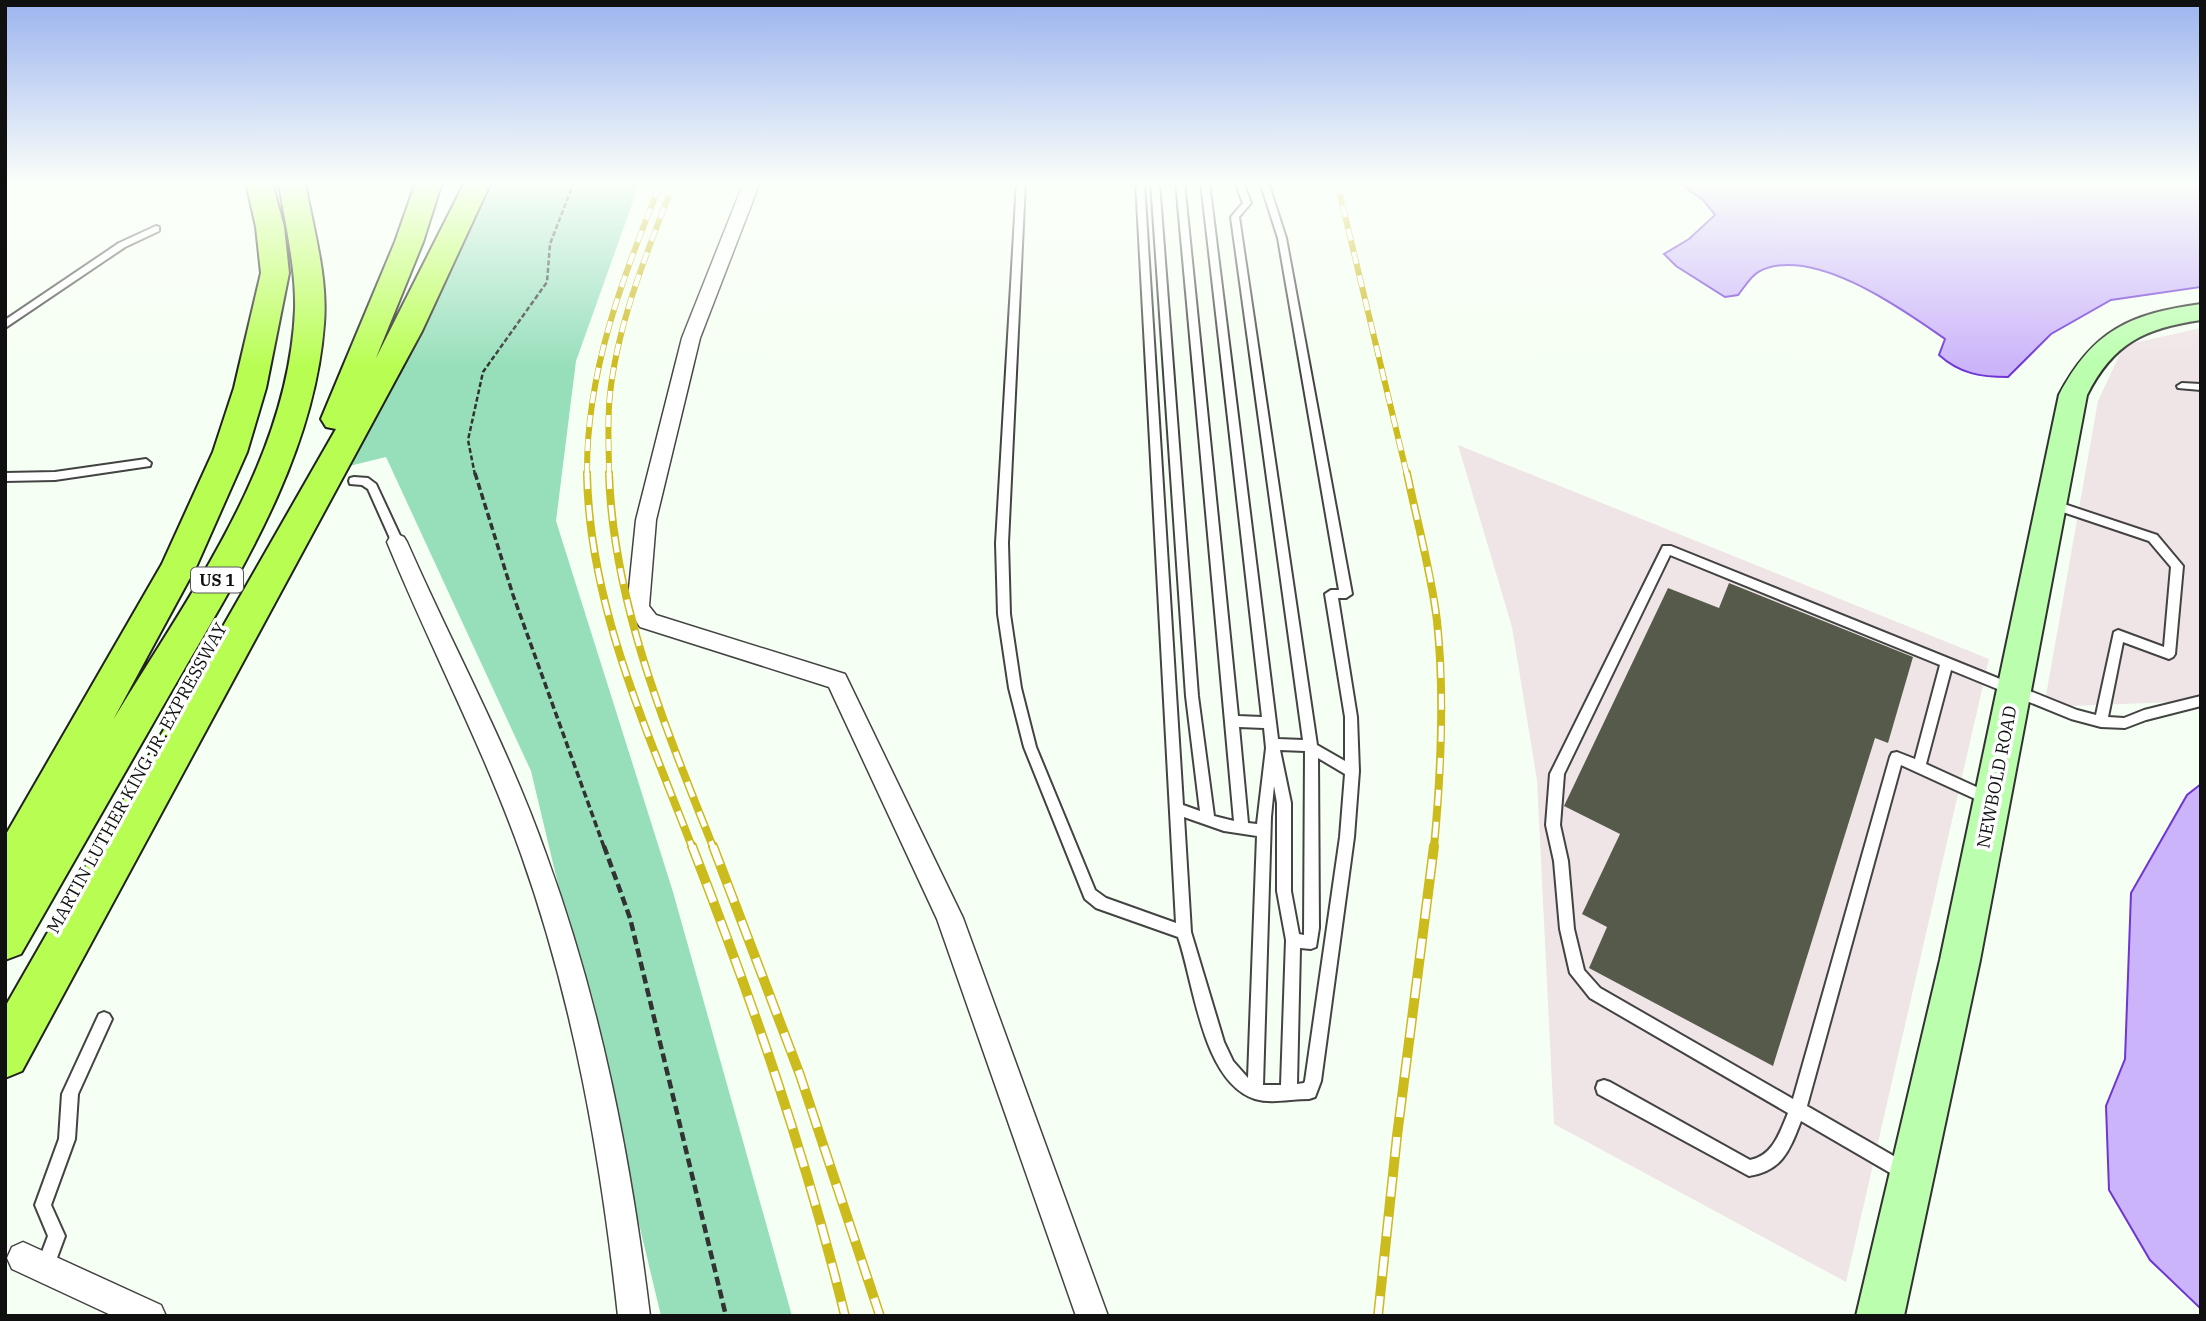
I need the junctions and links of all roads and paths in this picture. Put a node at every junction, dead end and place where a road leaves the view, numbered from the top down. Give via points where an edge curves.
1 (125, 244) edge
2 (256, 244) edge
3 (272, 244) edge
4 (304, 244) edge
5 (408, 244) edge
6 (441, 244) edge
7 (448, 244) edge
8 (550, 244) edge
9 (728, 244) edge
10 (1018, 244) edge
11 (1144, 244) edge
12 (1159, 244) edge
13 (1186, 244) edge
14 (1212, 244) edge
15 (1239, 244) edge
16 (1283, 244) edge
17 (2201, 312) edge
18 (5, 325) edge
19 (262, 332) junction
20 (2182, 386) dead end
21 (2201, 387) edge
22 (336, 421) junction
23 (146, 463) dead end
24 (5, 477) edge
25 (354, 481) dead end
26 (2052, 504) junction
27 (397, 542) joint
28 (125, 663) junction
29 (1947, 663) junction
30 (2015, 689) junction
31 (2201, 701) edge
32 (1232, 721) junction
33 (2101, 722) junction
34 (1270, 723) junction
35 (1272, 744) junction
36 (1311, 749) junction
37 (1919, 767) junction
38 (1352, 771) junction
39 (1993, 801) junction
40 (1177, 809) junction
41 (1209, 820) junction
42 (1242, 829) junction
43 (1264, 831) junction
44 (5, 848) edge
45 (5, 877) edge
46 (1184, 932) junction
47 (5, 939) edge
48 (1293, 940) junction
49 (1577, 973) joint
50 (5, 1010) edge
51 (104, 1019) dead end
52 (5, 1054) edge
53 (1604, 1088) dead end
54 (1255, 1091) junction
55 (1289, 1091) junction
56 (1798, 1110) junction
57 (1911, 1176) junction
58 (34, 1264) joint
59 (150, 1316) edge
60 (634, 1316) edge
61 (726, 1316) edge
62 (1093, 1316) edge
63 (1881, 1316) edge

1 - 18 lane
2 - 19 highway
3 - 19 highway via 275,272
4 - 47 highway, MARTIN LUTHER KING JR. EXPRESSWAY / US 1 via 310,278 309,325 294,405 274,465 221,573
5 - 22 highway
6 - 22 highway, MARTIN LUTHER KING JR. EXPRESSWAY / US 1
7 - 52 highway via 407,331
8 - 61 path via 547,282 483,372 468,440 470,458 513,595 630,918
9 - 62 street via 691,338 646,520 638,608 648,621 836,680 950,918
10 - 46 lane via 1002,543 1004,614 1015,688 1030,747 1090,894 1101,903
11 - 40 lane
12 - 41 lane via 1192,696
13 - 32 lane
14 - 34 lane
15 - 36 lane
16 - 38 lane via 1346,594 1331,594 1351,717
17 - 26 main road, NEWBOLD ROAD via 2133,328 2099,351 2073,395
19 - 28 highway via 241,421 221,474
20 - 21 lane
22 - 50 highway, MARTIN LUTHER KING JR. EXPRESSWAY / US 1
23 - 24 lane via 55,476
25 - 27 lane via 372,486
26 - 30 main road, NEWBOLD ROAD
26 - 33 lane via 2153,537 2178,566 2169,654 2118,635
27 - 60 street via 510,793 566,948 599,1086
28 - 44 highway
28 - 45 highway
29 - 30 lane
29 - 37 lane
29 - 49 lane via 1667,549 1557,774 1553,825
30 - 33 lane
30 - 39 main road, NEWBOLD ROAD
31 - 33 lane via 2125,723
32 - 34 lane
32 - 42 lane
34 - 35 lane
35 - 36 lane via 1300,744
35 - 43 lane
35 - 48 lane via 1284,803 1284,891
36 - 38 lane
36 - 48 lane via 1311,942
37 - 39 lane
37 - 56 lane via 1897,757
38 - 55 lane via 1315,1070 1309,1091
39 - 57 main road, NEWBOLD ROAD
40 - 41 lane
40 - 46 lane
41 - 42 lane
42 - 43 lane
43 - 54 lane
46 - 54 lane via 1214,1037 1227,1064
48 - 55 lane
49 - 56 lane via 1595,993
51 - 58 lane via 70,1094 67,1139 43,1205 57,1236
53 - 56 lane via 1749,1168 1765,1168 1773,1162
54 - 55 lane
56 - 57 lane
57 - 63 main road, NEWBOLD ROAD
58 - 59 street

